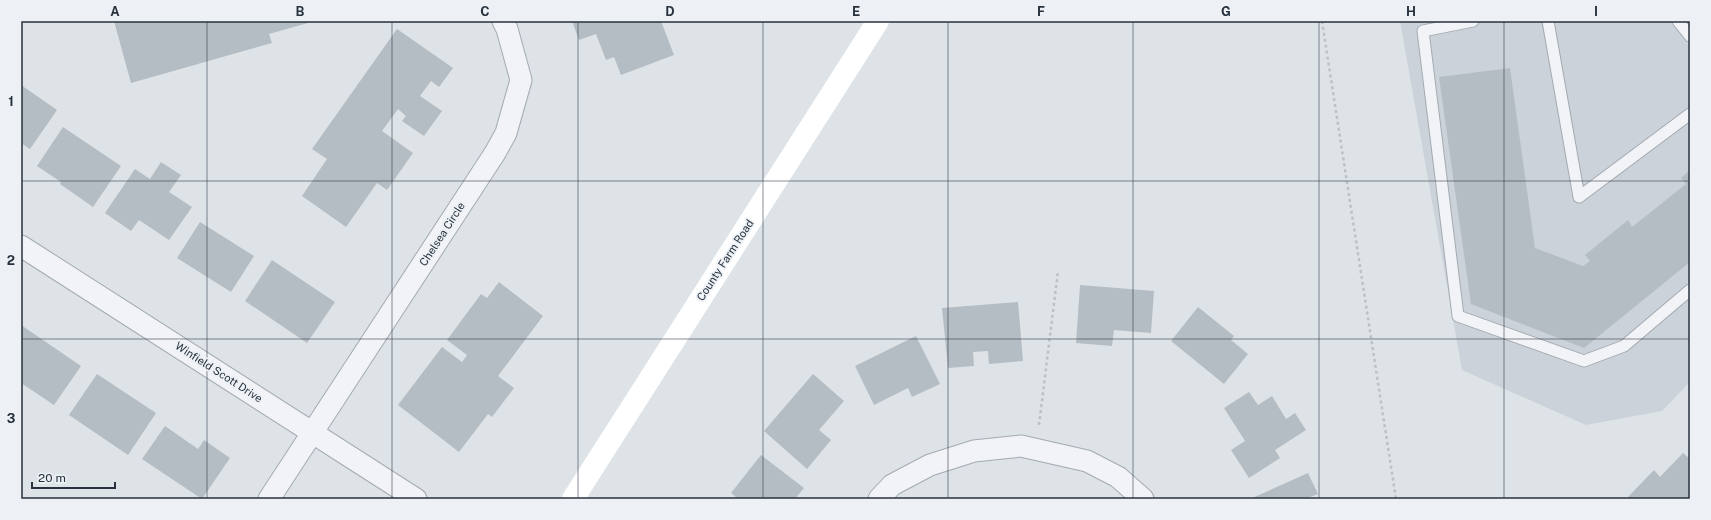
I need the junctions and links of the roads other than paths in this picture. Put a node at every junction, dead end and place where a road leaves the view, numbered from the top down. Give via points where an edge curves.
1 (503, 21) edge
2 (878, 21) edge
3 (1473, 21) edge
4 (1548, 21) edge
5 (1678, 21) edge
6 (1690, 36) edge
7 (1690, 114) edge
8 (21, 246) edge
9 (1690, 290) edge
10 (312, 432) junction
11 (269, 499) edge
12 (416, 499) edge
13 (573, 499) edge
14 (879, 499) edge
15 (1142, 499) edge

1 - 10 street, Chelsea Circle via 521,80 506,134
2 - 13 main road, County Farm Road
3 - 9 lane via 1424,31 1458,316 1584,361 1624,346
4 - 7 lane via 1579,197
5 - 6 lane
8 - 10 street, Winfield Scott Drive
10 - 11 street, Chelsea Circle
10 - 12 street, Winfield Scott Drive
14 - 15 street via 892,485 930,465 974,451 1028,448 1087,461 1118,478

